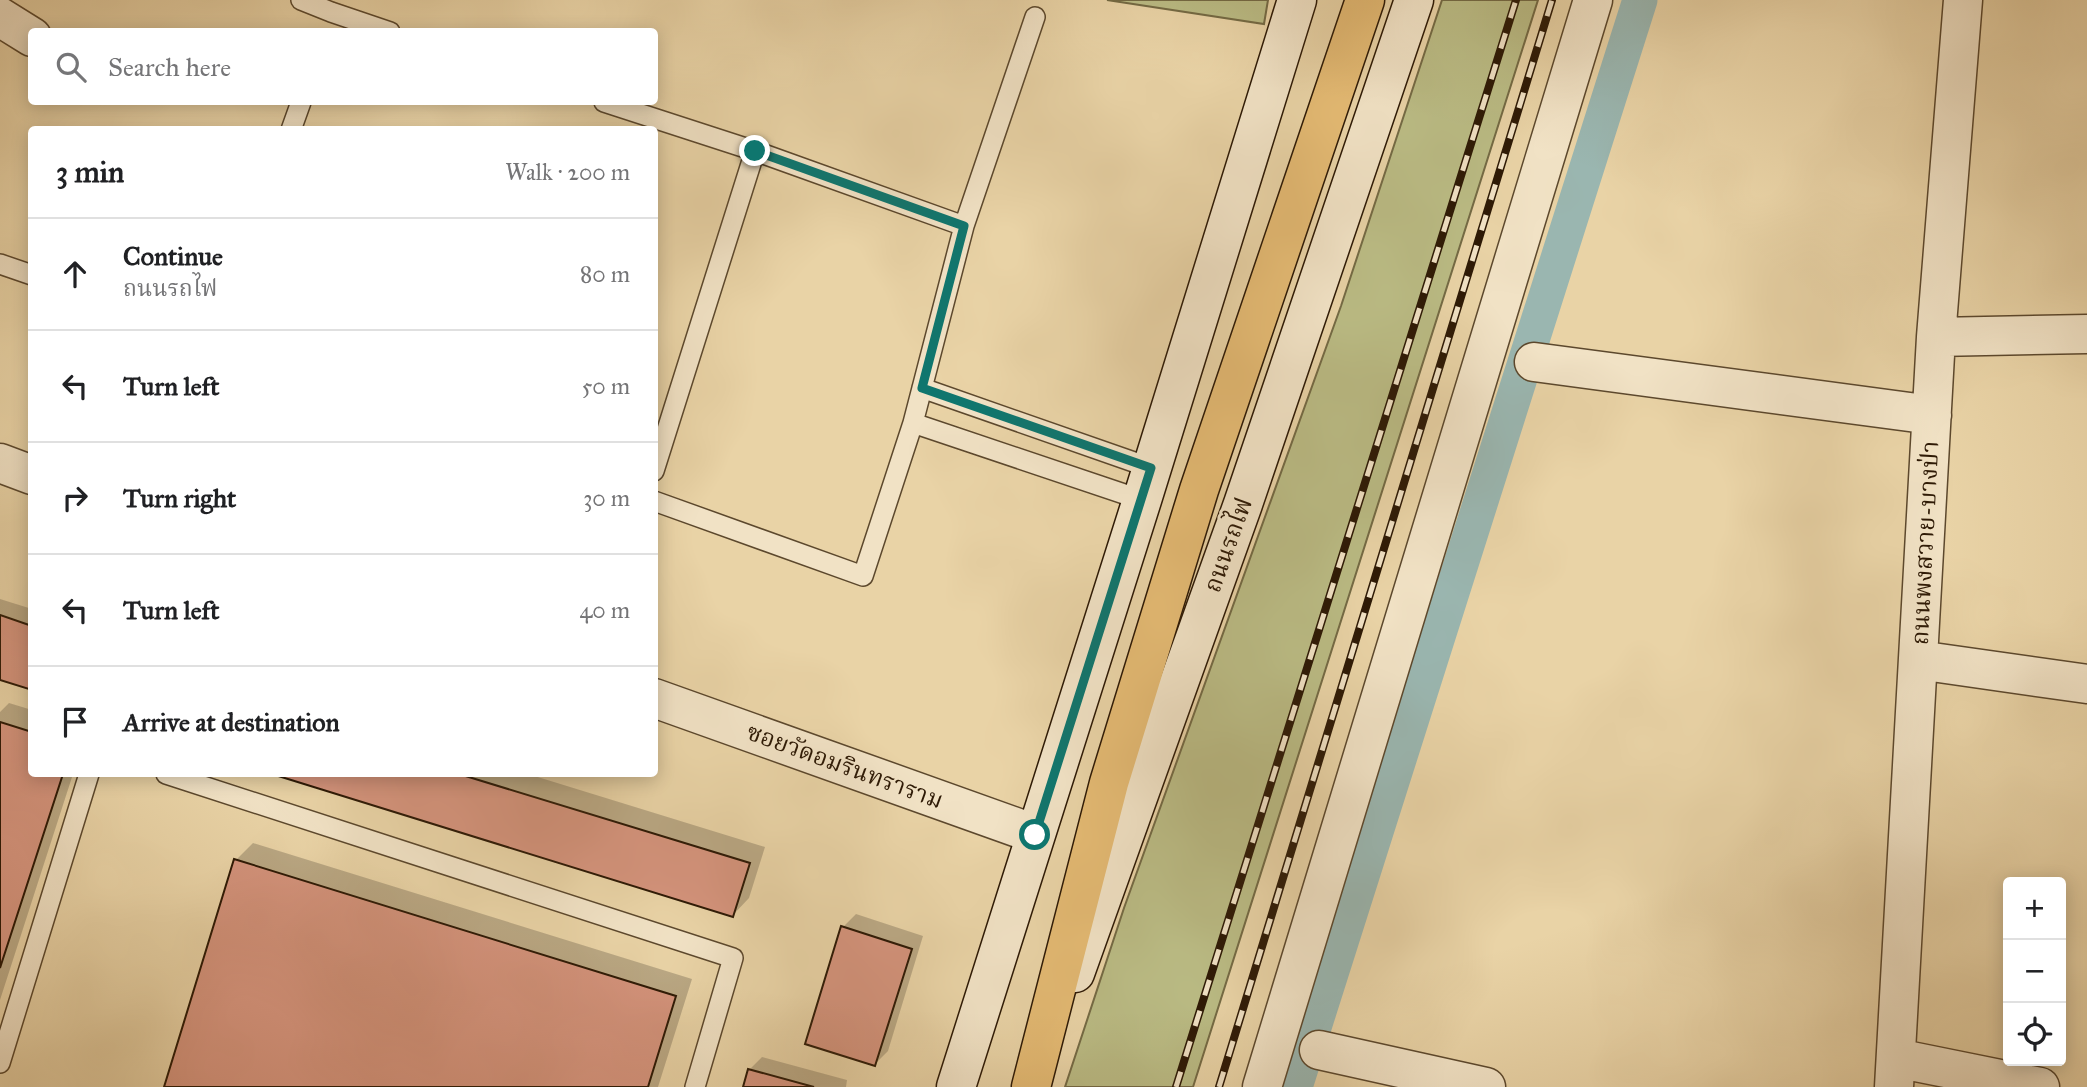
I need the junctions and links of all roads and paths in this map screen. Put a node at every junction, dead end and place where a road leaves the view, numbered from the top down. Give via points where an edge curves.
1 (301, 0) edge
2 (1297, 0) edge
3 (1365, 0) edge
4 (1414, 0) edge
5 (1592, 0) edge
6 (1963, 0) edge
7 (331, 12) junction
8 (0, 17) edge
9 (1035, 17) dead end
10 (326, 28) edge
11 (378, 28) edge
12 (28, 34) edge
13 (300, 105) edge
14 (613, 105) edge
15 (292, 126) edge
16 (755, 151) junction
17 (964, 226) junction
18 (0, 264) edge
19 (28, 274) edge
20 (2087, 334) edge
21 (1936, 337) junction
22 (1534, 362) dead end
23 (922, 388) junction
24 (1932, 415) junction
25 (913, 423) junction
26 (658, 458) edge
27 (0, 463) edge
28 (28, 474) edge
29 (1147, 484) junction
30 (658, 502) edge
31 (1918, 660) junction
32 (2087, 684) edge
33 (658, 699) edge
34 (88, 777) edge
35 (175, 777) edge
36 (1035, 835) junction
37 (1319, 1050) dead end
38 (0, 1063) edge
39 (1895, 1072) edge
40 (695, 1087) edge
41 (956, 1087) edge
42 (1033, 1087) edge
43 (1262, 1087) edge
44 (1486, 1087) edge
45 (2040, 1087) edge

1 - 7 lane
2 - 29 street
3 - 42 highway via 1199,490 1109,783
4 - 42 street, ถนนรถไฟ via 1243,503
5 - 43 street
6 - 21 street, ถนนพงสวาย-บางป่า
7 - 10 lane
7 - 11 lane
8 - 12 street
9 - 17 lane
13 - 15 lane
14 - 16 lane
16 - 17 lane
16 - 26 lane
17 - 23 lane
18 - 19 lane
20 - 21 street
21 - 24 street, ถนนพงสวาย-บางป่า
22 - 24 street
23 - 25 lane
23 - 29 lane
24 - 31 street, ถนนพงสวาย-บางป่า
25 - 29 lane
25 - 30 lane via 863,576
27 - 28 street
29 - 36 street
31 - 32 street
31 - 39 street, ถนนพงสวาย-บางป่า
33 - 36 street, ซอยวัดอมรินทราราม
34 - 38 lane
35 - 40 lane via 733,958
36 - 41 street
37 - 44 street
39 - 45 street

